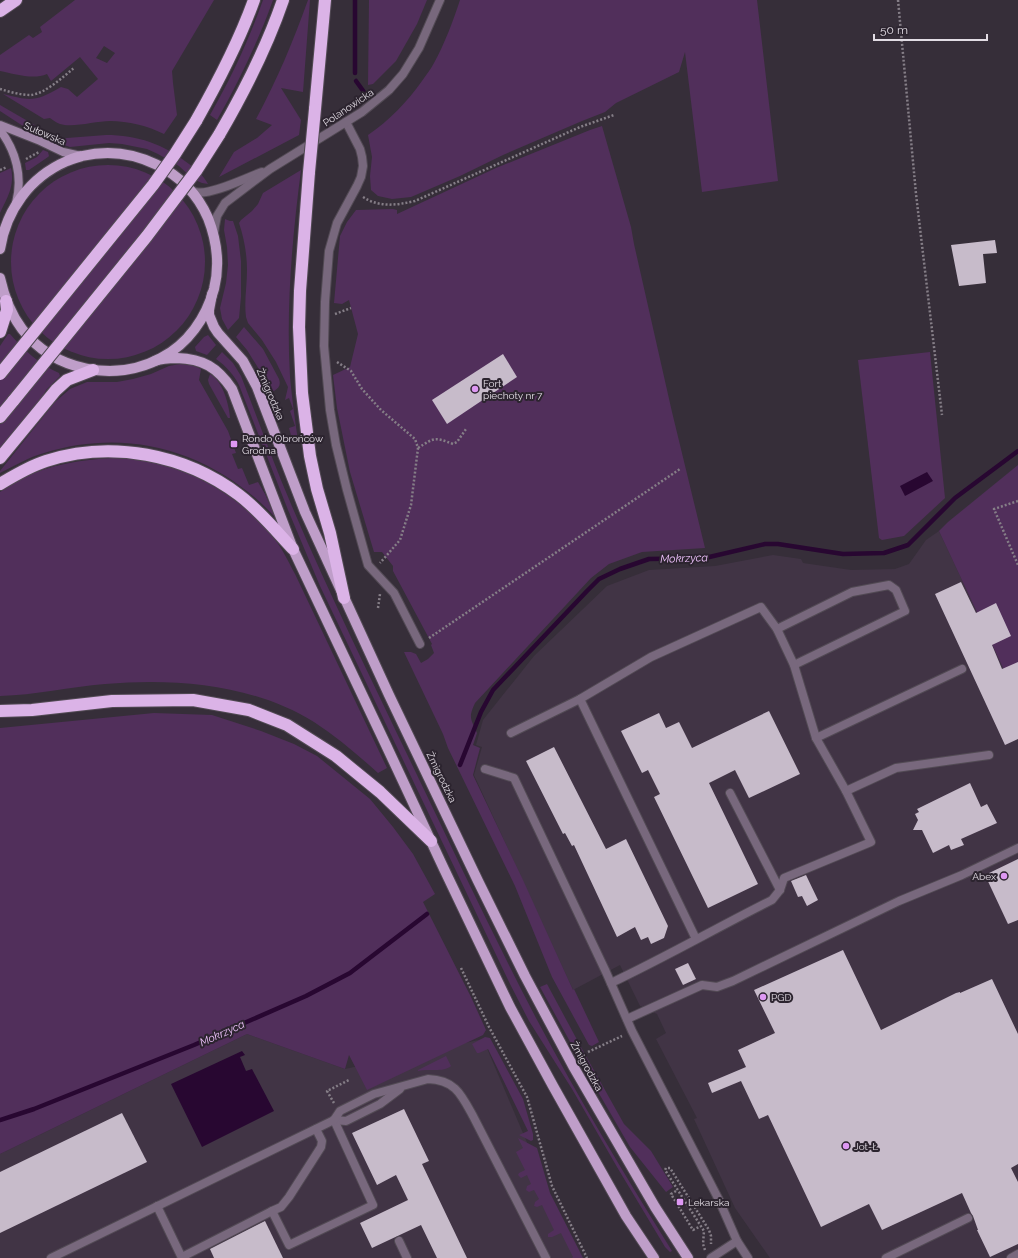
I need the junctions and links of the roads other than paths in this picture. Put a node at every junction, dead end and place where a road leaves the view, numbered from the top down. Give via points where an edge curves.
1 (16, 0) edge
2 (254, 0) edge
3 (283, 0) edge
4 (325, 0) edge
5 (440, 0) edge
6 (0, 11) edge
7 (346, 122) junction
8 (0, 125) edge
9 (0, 130) edge
10 (82, 156) junction
11 (270, 169) junction
12 (188, 187) junction
13 (16, 204) junction
14 (214, 237) junction
15 (0, 249) edge
16 (0, 278) edge
17 (212, 294) junction
18 (6, 301) junction
19 (0, 332) edge
20 (155, 361) junction
21 (93, 370) junction
22 (0, 374) edge
23 (0, 417) edge
24 (0, 458) edge
25 (0, 484) edge
26 (293, 549) junction
27 (344, 598) junction
28 (776, 629) junction
29 (420, 644) dead end
30 (794, 665) junction
31 (962, 669) dead end
32 (580, 699) junction
33 (0, 711) edge
34 (512, 733) dead end
35 (816, 738) junction
36 (989, 755) dead end
37 (485, 769) dead end
38 (846, 791) junction
39 (730, 794) dead end
40 (431, 841) junction
41 (1018, 848) edge
42 (780, 890) junction
43 (696, 939) junction
44 (611, 983) junction
45 (627, 1019) junction
46 (402, 1087) junction
47 (334, 1120) junction
48 (316, 1128) junction
49 (157, 1206) junction
50 (272, 1211) junction
51 (968, 1218) dead end
52 (398, 1241) dead end
53 (737, 1241) junction
54 (1018, 1254) edge
55 (51, 1258) edge
56 (182, 1258) edge
57 (407, 1258) edge
58 (546, 1258) edge
59 (654, 1258) edge
60 (688, 1258) edge
61 (711, 1258) edge
62 (748, 1258) edge
63 (886, 1258) edge
64 (1011, 1258) edge

1 - 6 highway
2 - 22 highway, bridge via 216,86 175,154 153,185
3 - 23 highway, bridge via 256,67 236,107 196,171 147,236
4 - 27 highway, bridge via 309,172 299,327 302,393 310,456
5 - 7 street, Polanowicka via 419,48 403,74 377,101
7 - 11 street, Polanowicka
7 - 29 street via 360,149 363,166 358,186 337,223 329,251 324,346 330,410 336,445 368,565 394,593
8 - 10 main road, Sułowska via 63,152
9 - 13 main road via 12,150 19,175
10 - 12 main road via 110,153 129,155 163,168
10 - 13 main road via 56,166 42,176 26,190
11 - 12 street, Polanowicka via 203,193 197,193
11 - 14 street, Polanowicka via 225,203 217,216
12 - 14 main road via 204,210
13 - 15 main road via 4,228
14 - 17 main road via 217,265
16 - 18 main road
17 - 20 main road via 195,329 174,349
17 - 27 main road, Żmigrodzka via 208,310 214,327 243,361 257,387 305,512
18 - 19 highway via 7,310
18 - 21 main road via 22,329 44,351 73,366
20 - 21 main road via 123,370
20 - 26 main road via 163,358 189,358 217,371 227,381
21 - 24 highway via 67,380 56,390
25 - 26 highway via 46,461 75,454 116,451 147,454 187,466 224,484 246,501
26 - 40 main road
27 - 60 main road, Żmigrodzka via 525,976 615,1140
28 - 30 street
28 - 30 street via 852,592 889,585 896,590 905,611
28 - 32 street via 762,607 651,657
30 - 35 street
31 - 35 street
32 - 34 street
32 - 43 street
33 - 40 highway via 112,701 193,700 249,710 287,725 336,756 380,792
35 - 38 street
36 - 38 street via 896,768
37 - 44 street via 514,778
38 - 42 street via 871,842 784,878
39 - 42 street
40 - 59 main road via 524,1032 626,1216
41 - 45 street via 899,901 733,981 717,987 702,985
42 - 43 street via 772,900
43 - 44 street
44 - 45 street
45 - 53 street via 720,1200
46 - 47 street via 374,1094 339,1113
46 - 47 street via 380,1104 346,1121
46 - 58 street via 428,1079 448,1084 458,1090
47 - 48 street
47 - 50 street via 373,1205 289,1245
48 - 49 street
48 - 50 street via 322,1141 321,1147 289,1197
49 - 55 street
49 - 56 street
50 - 56 street
51 - 63 street
52 - 57 street
53 - 61 street
53 - 62 street
54 - 64 street

